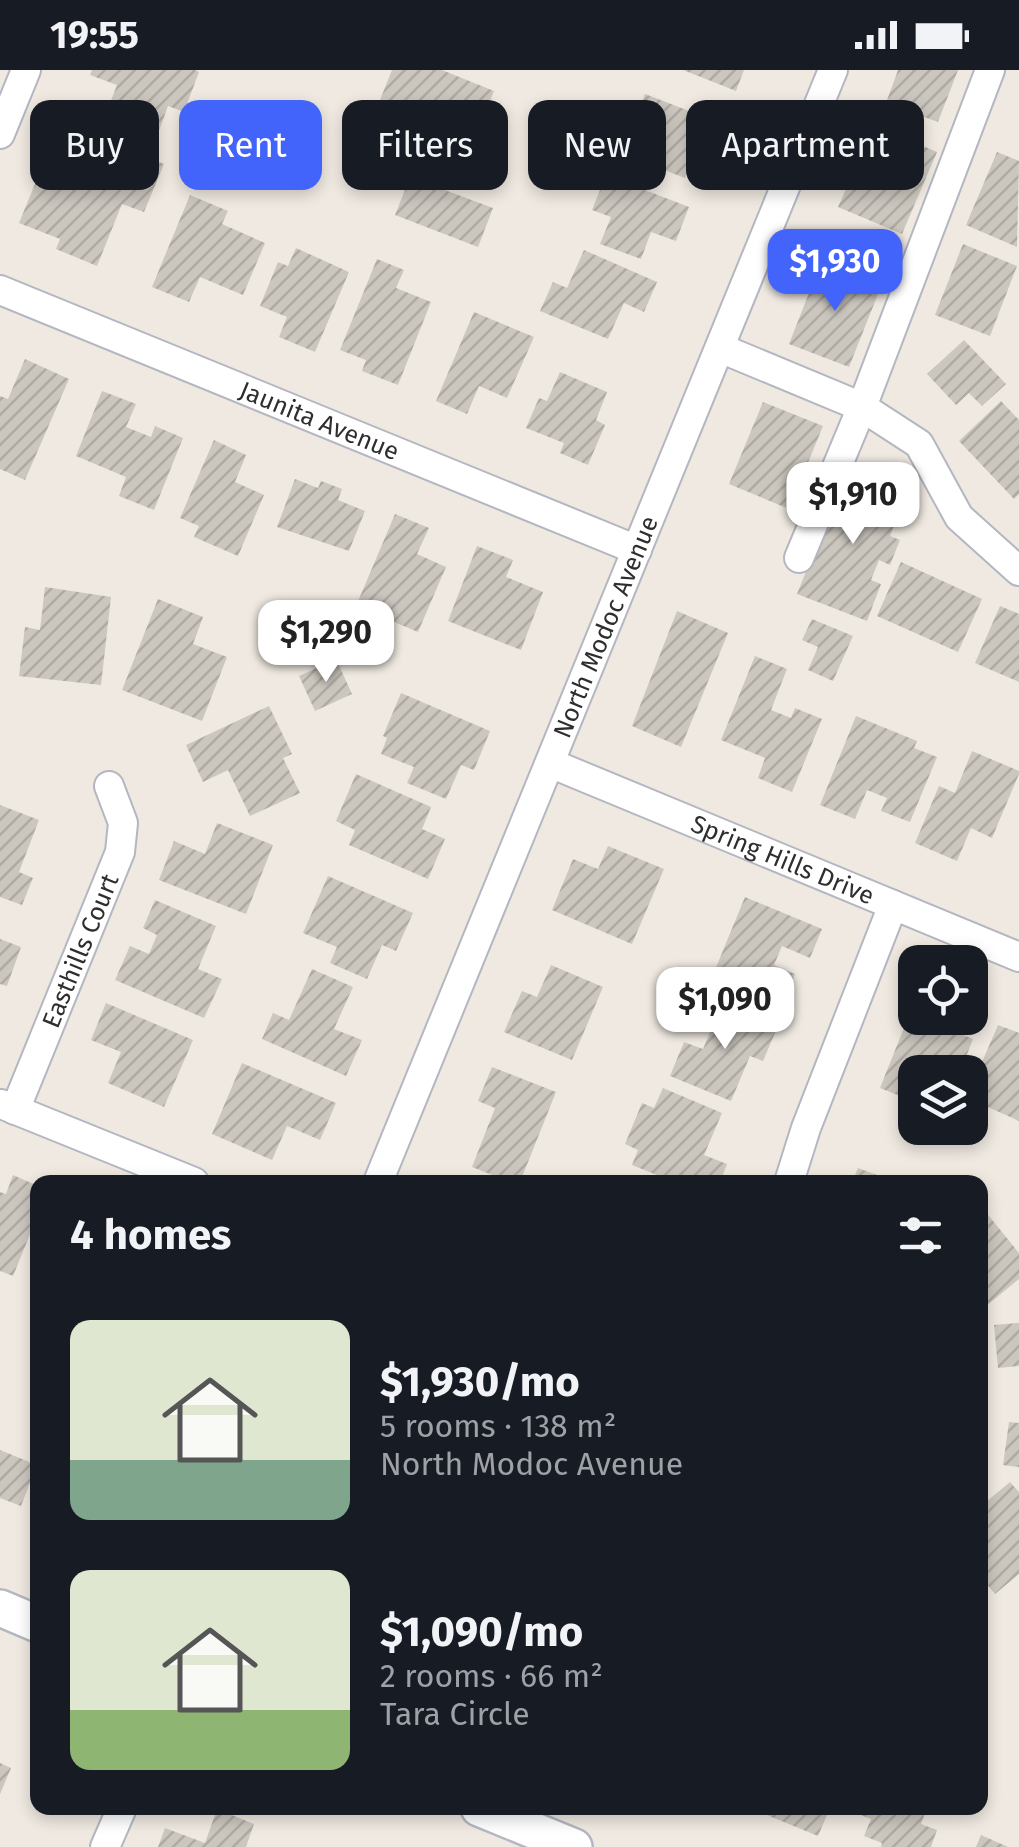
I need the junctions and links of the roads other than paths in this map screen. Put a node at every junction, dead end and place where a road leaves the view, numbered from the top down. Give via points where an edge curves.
1 (26, 70) edge
2 (833, 70) edge
3 (990, 70) edge
4 (0, 134) edge
5 (0, 290) edge
6 (720, 348) junction
7 (862, 407) junction
8 (637, 550) junction
9 (800, 558) dead end
10 (1019, 571) edge
11 (550, 763) junction
12 (110, 786) dead end
13 (893, 905) junction
14 (1019, 957) edge
15 (8, 1107) edge
16 (177, 1175) edge
17 (381, 1175) edge
18 (791, 1175) edge
19 (0, 1608) edge
20 (30, 1621) edge
21 (119, 1815) edge
22 (496, 1815) edge
23 (105, 1847) edge
24 (574, 1847) edge

1 - 4 street
2 - 6 street, North Modoc Avenue
3 - 7 street
5 - 8 street, Jaunita Avenue
6 - 7 street
6 - 8 street, North Modoc Avenue
7 - 9 street
7 - 10 street via 919,444 960,517
8 - 11 street, North Modoc Avenue
11 - 13 street, Spring Hills Drive
11 - 17 street, North Modoc Avenue
12 - 15 street, Easthills Court via 123,823 120,852
13 - 14 street, Spring Hills Drive
13 - 18 street
15 - 16 street
19 - 20 street
21 - 23 street
22 - 24 street

